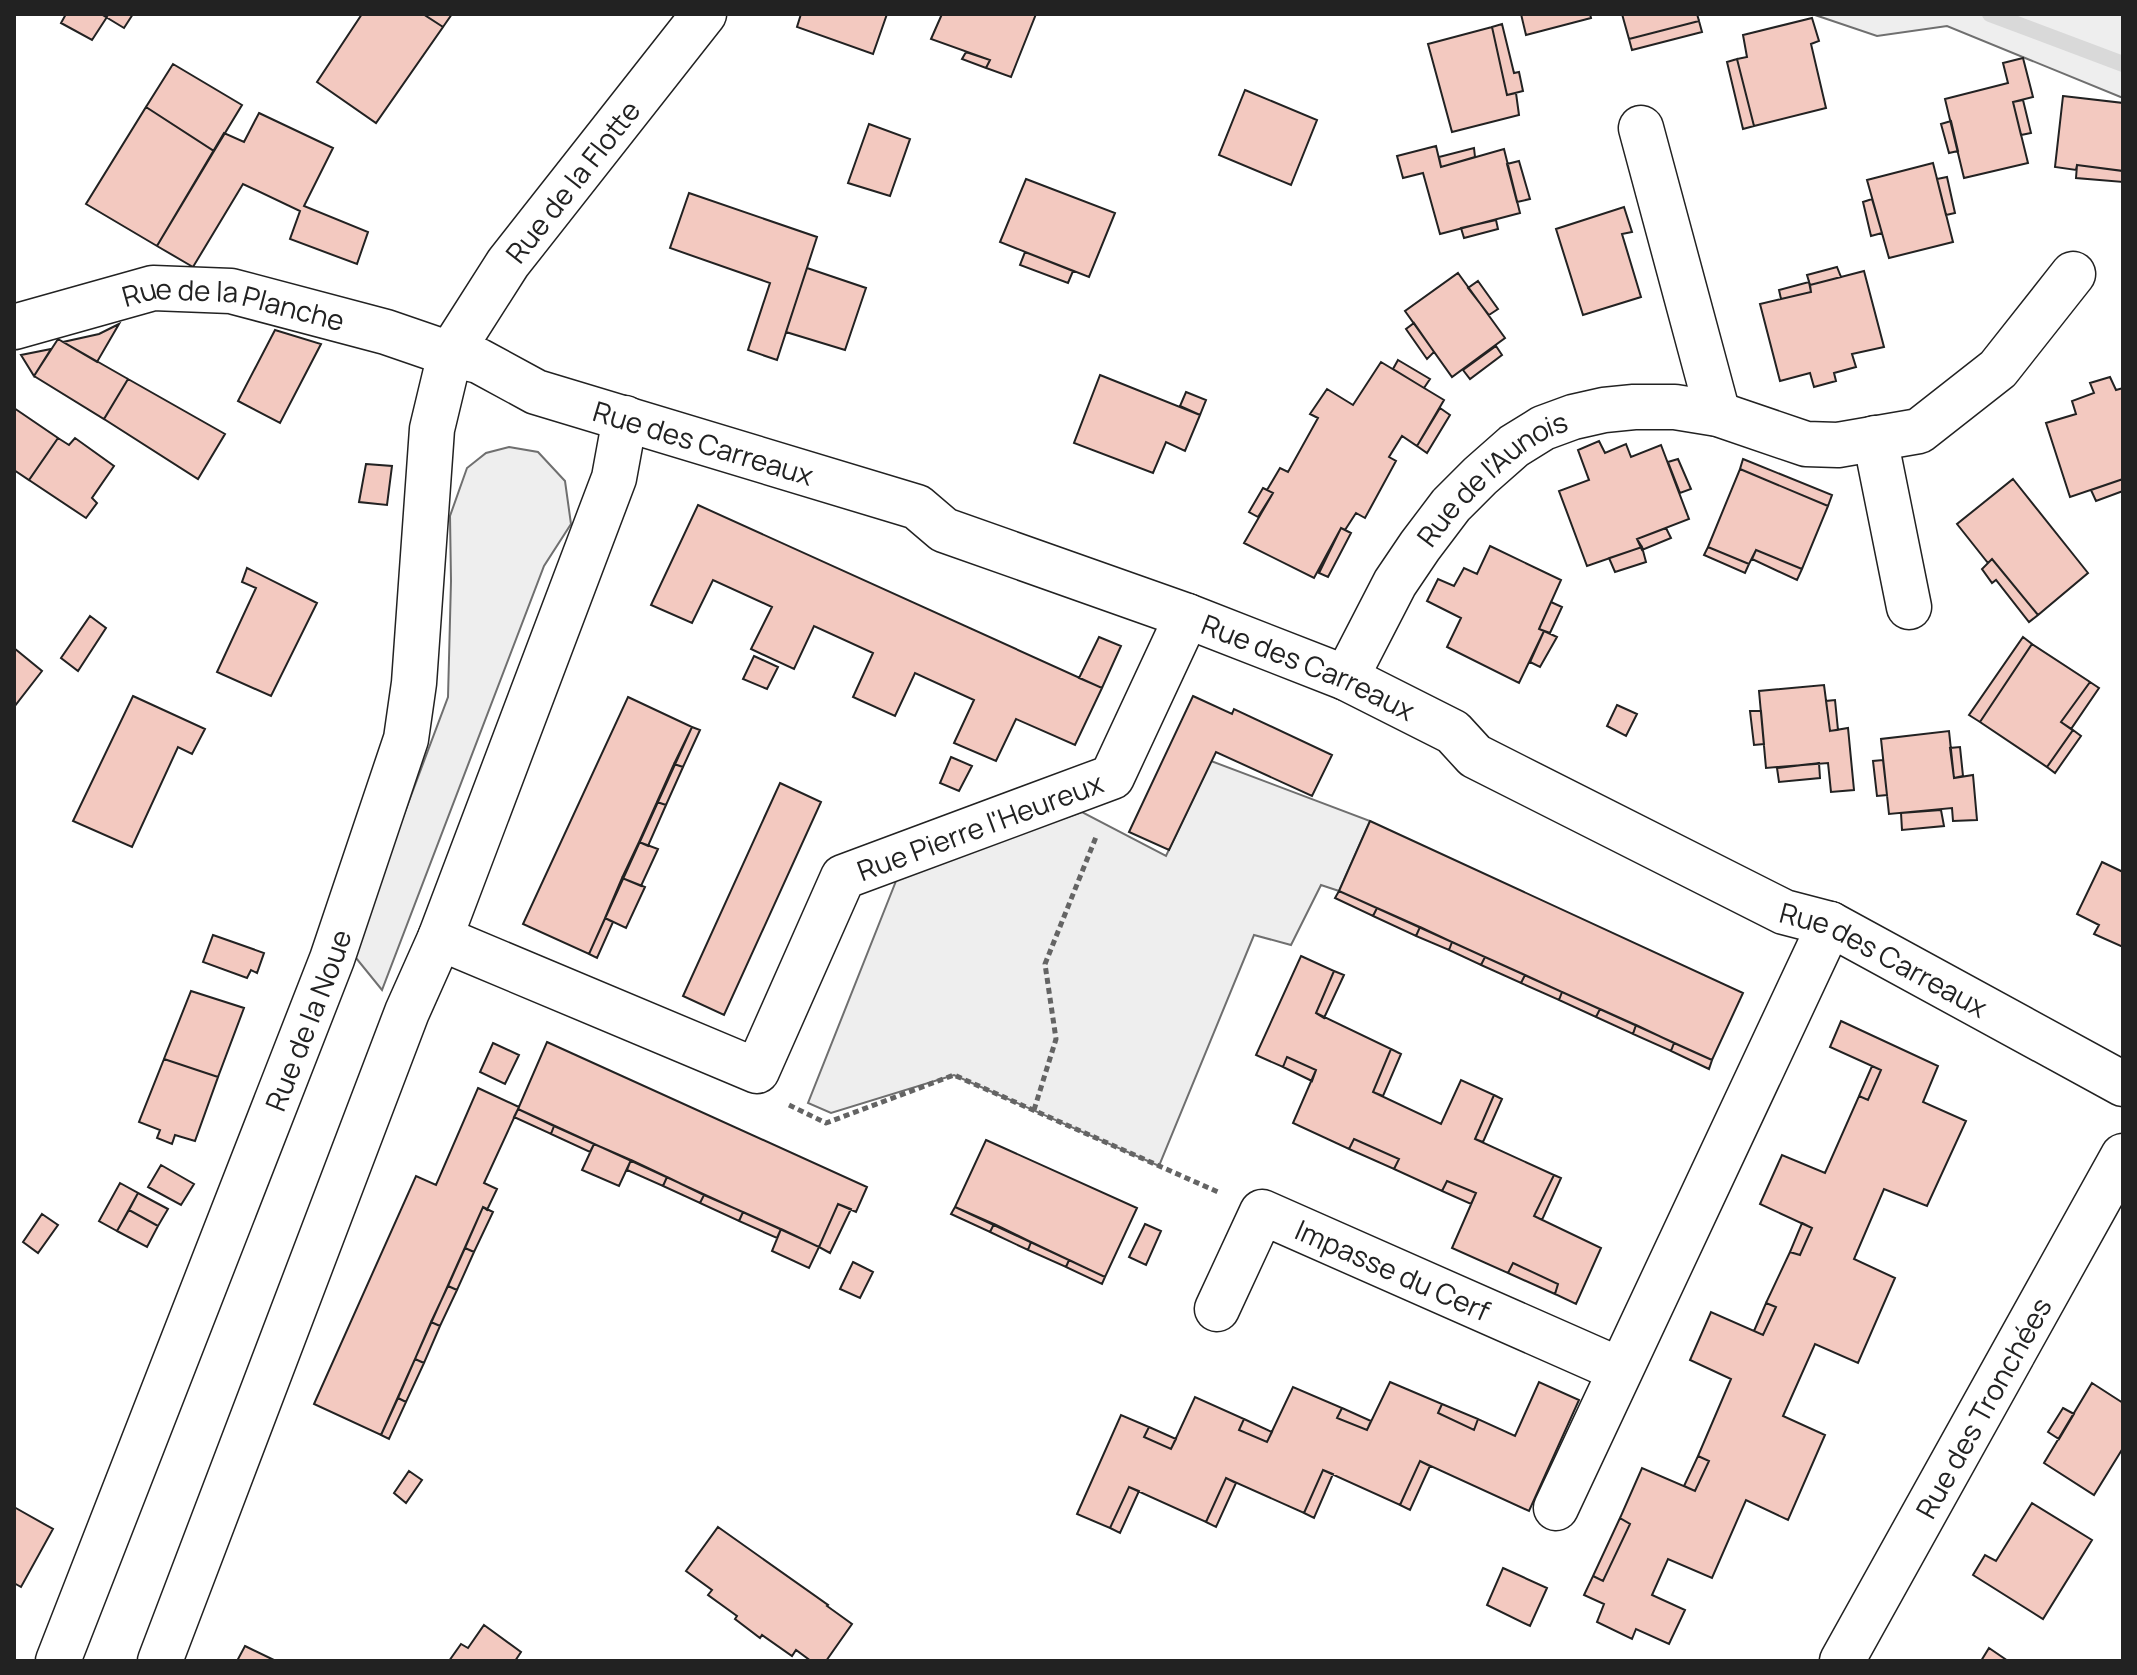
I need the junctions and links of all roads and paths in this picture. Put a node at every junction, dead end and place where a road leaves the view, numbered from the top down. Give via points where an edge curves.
1 (704, 14) edge
2 (1641, 128) dead end
3 (2073, 274) dead end
4 (14, 327) edge
5 (450, 354) junction
6 (1718, 414) junction
7 (625, 418) junction
8 (1875, 438) junction
9 (1909, 607) dead end
10 (1187, 616) junction
11 (1346, 678) junction
12 (1112, 777) junction
13 (1830, 924) junction
14 (440, 938) junction
15 (757, 1071) junction
16 (2123, 1084) edge
17 (1034, 1110) junction
18 (2123, 1156) edge
19 (1262, 1212) junction
20 (1217, 1309) dead end
21 (1620, 1370) junction
22 (1556, 1508) dead end
23 (58, 1661) edge
24 (160, 1661) edge
25 (1842, 1661) edge

1 - 5 street, Rue de la Flotte via 508,263
2 - 6 street
3 - 8 street, Rue de l'Aunois via 1998,369 1919,431
4 - 5 street, Rue de la Planche via 153,288 231,291
5 - 7 street, Rue des Carreaux via 479,361 536,392
5 - 23 street, Rue de la Noue via 432,429 406,739 332,959
6 - 8 street, Rue de l'Aunois via 1806,444
6 - 11 street, Rue de l'Aunois via 1675,407 1604,410 1543,428 1514,446 1451,505 1420,546
7 - 10 street, Rue des Carreaux via 917,507 944,530
7 - 14 street via 614,478
8 - 9 street
10 - 11 street, Rue des Carreaux
10 - 12 street, Rue Pierre l'Heureux
11 - 13 street, Rue des Carreaux via 1453,732 1475,756 1784,912
12 - 15 street, Rue Pierre l'Heureux via 843,877
12 - 17 path via 1104,819 1045,964 1056,1039
13 - 16 street, Rue des Carreaux
13 - 21 street
14 - 15 street
14 - 24 street
15 - 17 path via 777,1099 826,1123 954,1075
17 - 19 path
18 - 25 street, Rue des Tronchées
19 - 20 street, Impasse du Cerf
19 - 21 street, Impasse du Cerf
21 - 22 street

